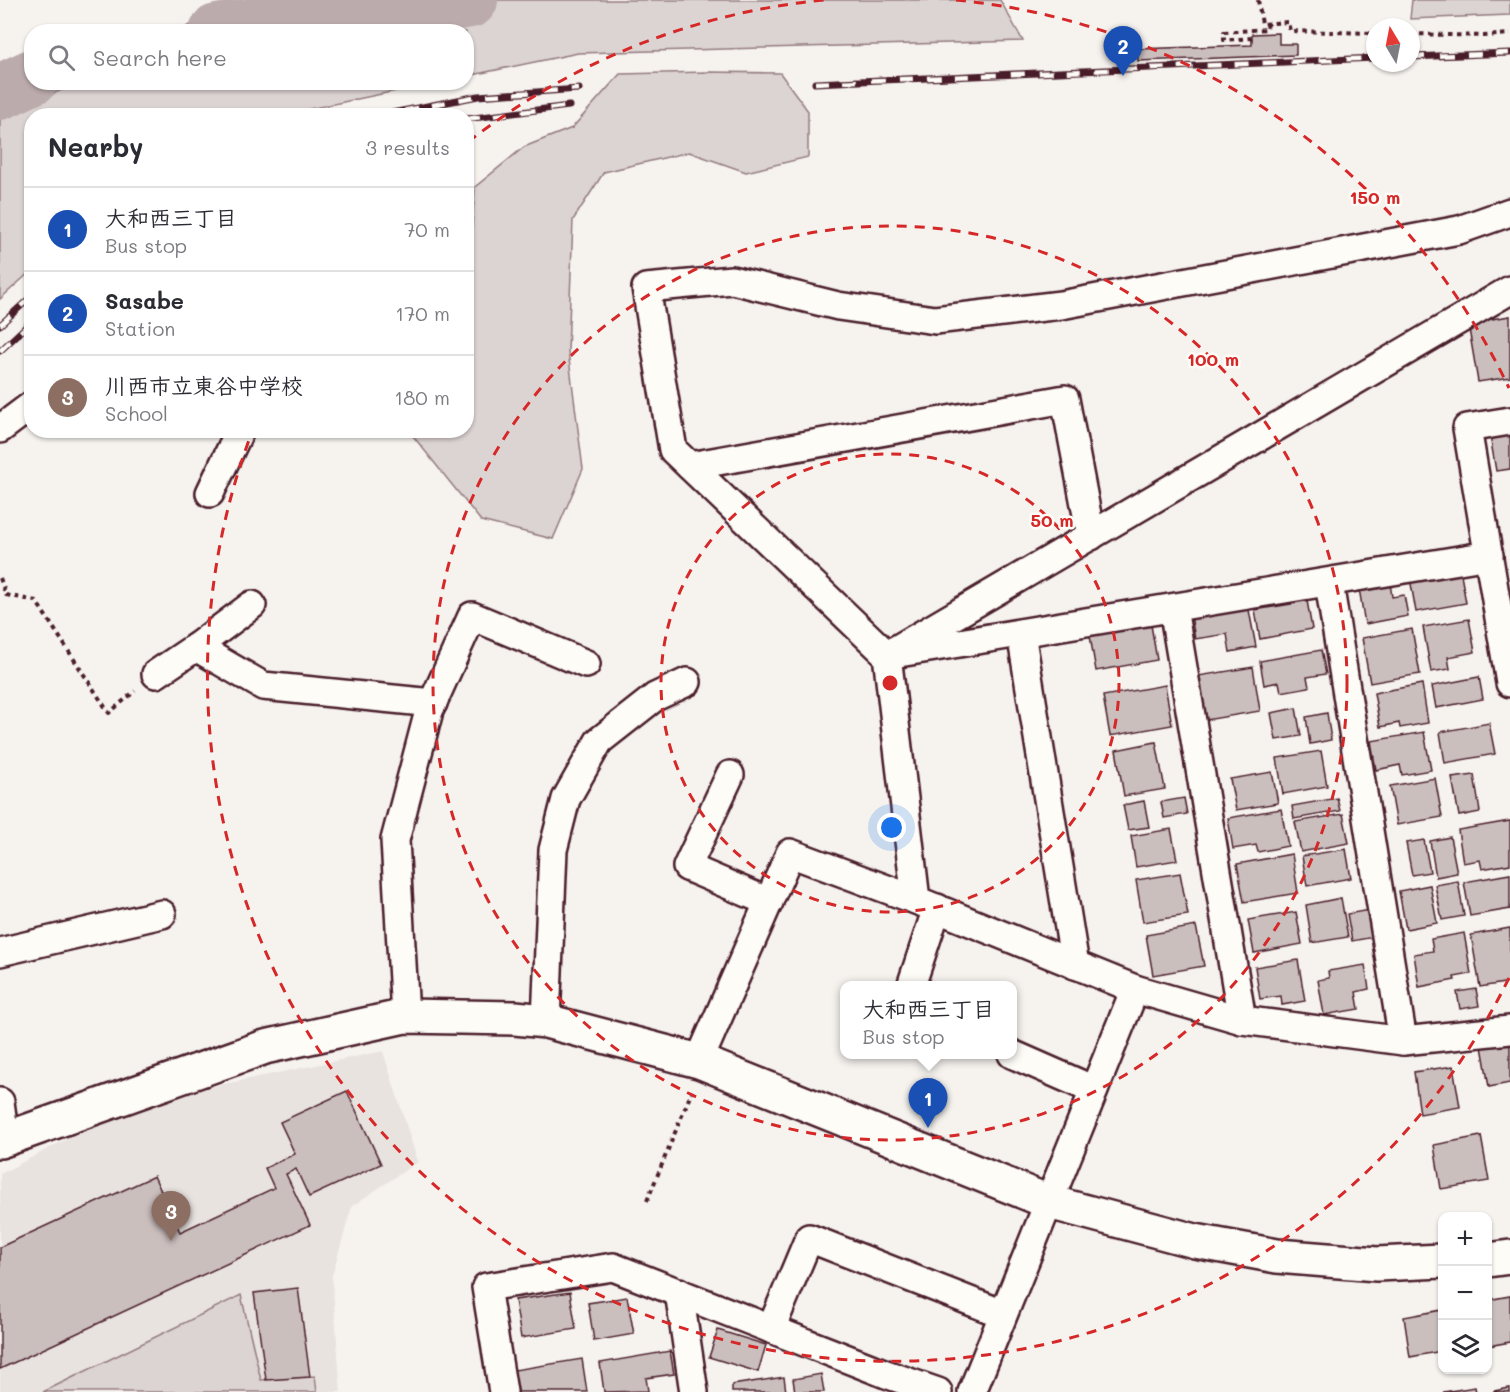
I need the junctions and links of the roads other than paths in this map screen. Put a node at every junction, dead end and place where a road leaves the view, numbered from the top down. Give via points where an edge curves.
1 (1510, 212) edge
2 (1510, 290) edge
3 (24, 411) edge
4 (1510, 422) edge
5 (0, 429) edge
6 (236, 438) edge
7 (690, 466) junction
8 (210, 493) dead end
9 (1091, 536) junction
10 (1489, 555) junction
11 (1329, 583) junction
12 (252, 605) dead end
13 (1173, 608) junction
14 (1021, 633) junction
15 (196, 648) junction
16 (887, 654) junction
17 (586, 664) dead end
18 (156, 674) dead end
19 (1510, 681) edge
20 (687, 682) dead end
21 (433, 703) junction
22 (730, 775) dead end
23 (769, 902) junction
24 (926, 904) junction
25 (162, 914) dead end
26 (0, 952) edge
27 (1075, 965) junction
28 (912, 981) edge
29 (1135, 989) junction
30 (405, 1016) junction
31 (1242, 1020) junction
32 (546, 1021) junction
33 (1510, 1030) edge
34 (1402, 1041) junction
35 (1017, 1056) edge
36 (697, 1072) junction
37 (1094, 1090) junction
38 (0, 1102) edge
39 (3, 1140) edge
40 (1049, 1202) junction
41 (1510, 1257) edge
42 (1492, 1259) edge
43 (1438, 1262) edge
44 (679, 1292) junction
45 (1004, 1314) junction
46 (771, 1329) junction
47 (887, 1383) edge
48 (503, 1392) edge
49 (694, 1392) edge
50 (938, 1392) edge
51 (972, 1392) edge

1 - 7 street via 1459,230 1084,301 935,320 838,306 732,280 646,288 673,450
2 - 9 street
3 - 5 street
4 - 10 street via 1467,428
6 - 8 street
7 - 9 street via 1065,399
7 - 16 street
9 - 16 street
10 - 11 street
10 - 19 street
11 - 13 street
11 - 34 street
12 - 15 street
13 - 14 street
13 - 31 street
14 - 16 street
14 - 27 street
15 - 18 street
15 - 21 street via 262,686
16 - 24 street
17 - 21 street via 472,616
20 - 32 street via 655,697 599,741 566,799 553,850
21 - 30 street via 395,840
22 - 23 street via 687,867
23 - 24 street via 790,853
23 - 36 street
24 - 27 street
24 - 28 street
25 - 26 street
27 - 29 street
29 - 31 street
29 - 37 street
30 - 32 street
30 - 39 street via 265,1047
31 - 34 street
32 - 36 street
33 - 34 street
35 - 37 street
36 - 40 street
37 - 40 street
38 - 39 street
40 - 43 street via 1195,1241 1277,1256 1377,1264
40 - 45 street
41 - 42 street
44 - 46 street
44 - 48 street via 613,1267 486,1287
44 - 49 street
45 - 46 street via 809,1238
45 - 51 street
46 - 47 street
47 - 50 street

